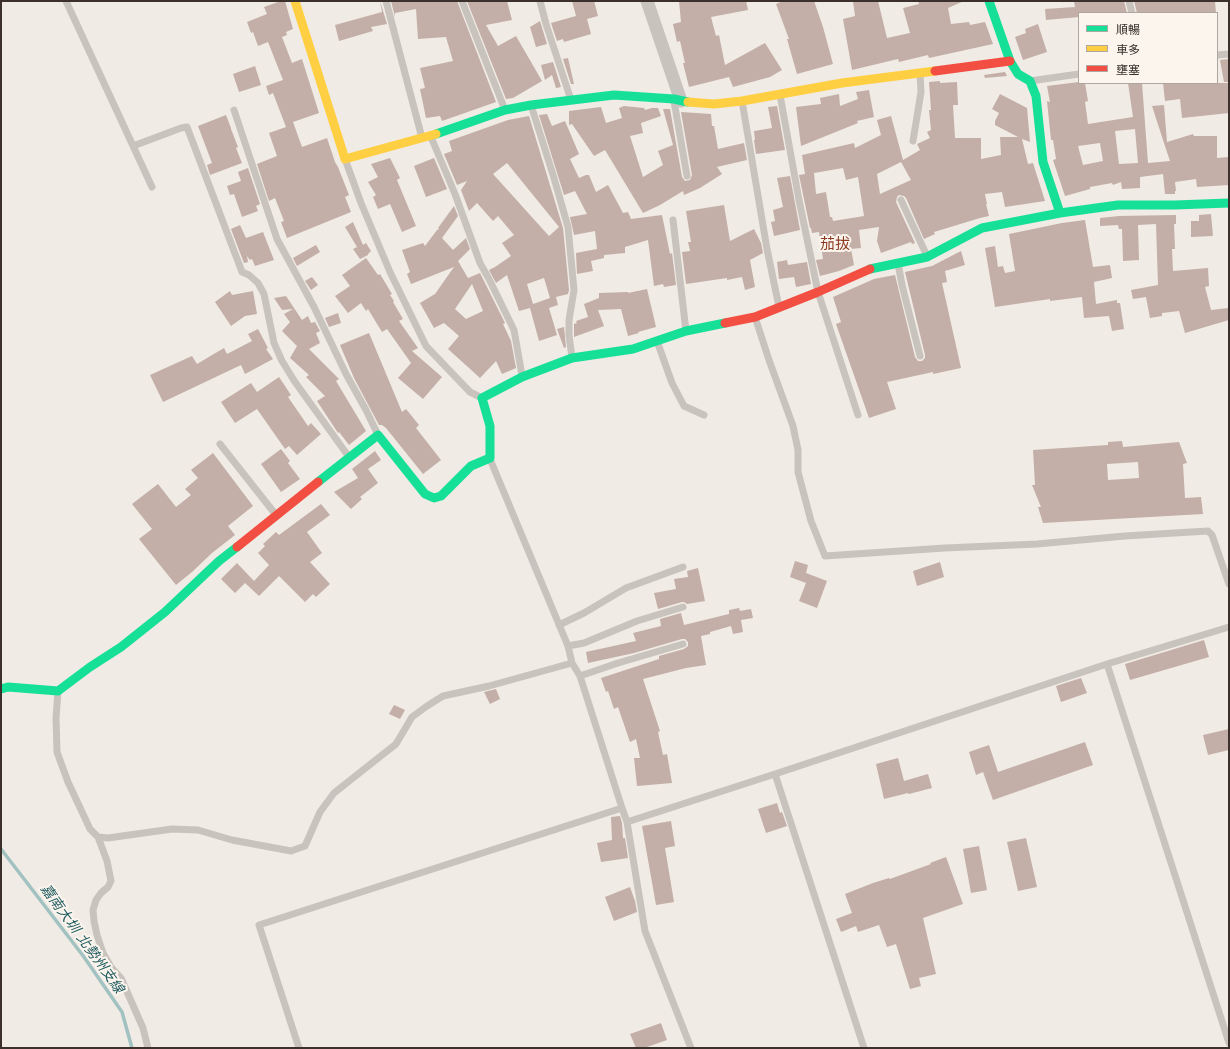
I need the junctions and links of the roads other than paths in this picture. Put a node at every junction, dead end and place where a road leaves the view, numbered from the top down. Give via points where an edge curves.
1 (66, 1) edge
2 (296, 1) edge
3 (386, 1) edge
4 (462, 1) edge
5 (540, 1) edge
6 (647, 1) edge
7 (989, 1) edge
8 (1129, 1) edge
9 (1132, 12) edge
10 (1229, 54) edge
11 (1218, 55) edge
12 (1010, 61) junction
13 (920, 73) junction
14 (1078, 74) edge
15 (1030, 81) junction
16 (780, 95) junction
17 (677, 100) junction
18 (571, 101) junction
19 (742, 101) junction
20 (531, 105) junction
21 (234, 110) dead end
22 (505, 110) junction
23 (427, 137) junction
24 (913, 141) dead end
25 (133, 146) junction
26 (345, 159) junction
27 (687, 176) dead end
28 (152, 187) dead end
29 (901, 200) dead end
30 (1229, 203) edge
31 (1060, 212) junction
32 (674, 220) dead end
33 (927, 257) junction
34 (898, 262) junction
35 (818, 292) junction
36 (779, 307) junction
37 (754, 317) junction
38 (686, 331) junction
39 (657, 341) junction
40 (920, 356) dead end
41 (572, 358) junction
42 (522, 377) junction
43 (482, 398) junction
44 (858, 415) dead end
45 (704, 416) dead end
46 (378, 435) junction
47 (220, 444) dead end
48 (349, 457) junction
49 (490, 458) junction
50 (276, 515) junction
51 (684, 568) dead end
52 (1229, 584) edge
53 (682, 607) dead end
54 (559, 625) junction
55 (1229, 627) edge
56 (683, 644) dead end
57 (568, 646) junction
58 (572, 663) junction
59 (1107, 664) junction
60 (580, 676) junction
61 (1, 689) edge
62 (58, 691) junction
63 (775, 774) junction
64 (622, 808) junction
65 (627, 822) junction
66 (98, 837) junction
67 (1229, 1043) edge
68 (148, 1048) edge
69 (299, 1048) edge
70 (691, 1048) edge
71 (864, 1048) edge

1 - 25 lane
2 - 26 street
3 - 23 lane
4 - 22 lane
5 - 18 lane
6 - 17 street
7 - 12 street
8 - 9 lane
10 - 11 lane
12 - 13 street
12 - 15 street via 1018,74
13 - 16 street via 842,83
13 - 24 lane via 921,92
14 - 15 lane
15 - 31 street via 1036,96 1043,162
16 - 19 street
16 - 35 lane
17 - 18 street via 614,95
17 - 19 street via 714,104
17 - 27 lane
18 - 20 street
19 - 36 lane
20 - 22 street
20 - 41 lane via 568,227 574,290 569,320
21 - 46 lane via 277,239
22 - 23 street
23 - 26 street
23 - 42 lane via 455,194 480,263 514,330
25 - 28 lane
25 - 48 lane via 181,128 187,127 190,131 242,272 258,283 264,294 274,343 282,361
26 - 43 lane via 390,272 426,346 470,392
29 - 33 lane
30 - 31 street via 1118,205
31 - 33 street via 982,228
32 - 38 lane
33 - 34 street
34 - 35 street via 871,269
34 - 40 lane
35 - 36 street
35 - 44 lane
36 - 37 street
37 - 38 street
37 - 52 lane via 793,426 798,450 798,472 811,521 825,556 1208,531 1212,535
38 - 39 street
39 - 41 street via 633,349
39 - 45 lane via 672,383 684,406
41 - 42 street
42 - 43 street
43 - 49 street via 490,426
46 - 48 street
46 - 49 street via 425,494 434,498 441,496 471,466
47 - 50 lane
48 - 50 street
49 - 54 lane
50 - 62 street via 219,561 160,616
51 - 54 lane via 626,588
53 - 57 lane via 637,621 584,643
54 - 57 lane
55 - 59 lane
56 - 60 lane
57 - 58 lane
58 - 60 lane
58 - 66 lane via 443,696 427,706 412,718 396,744 334,793 320,812 305,846 298,850 291,851 232,840 198,830 172,829 108,838
59 - 63 lane
59 - 67 lane
60 - 64 lane
61 - 62 street
62 - 66 lane via 57,752 90,829
63 - 65 lane
63 - 71 lane
64 - 65 lane
64 - 69 lane via 259,925
65 - 70 lane via 645,932
66 - 68 lane via 111,881 96,900 93,910 97,935 102,953 121,978 143,1028

